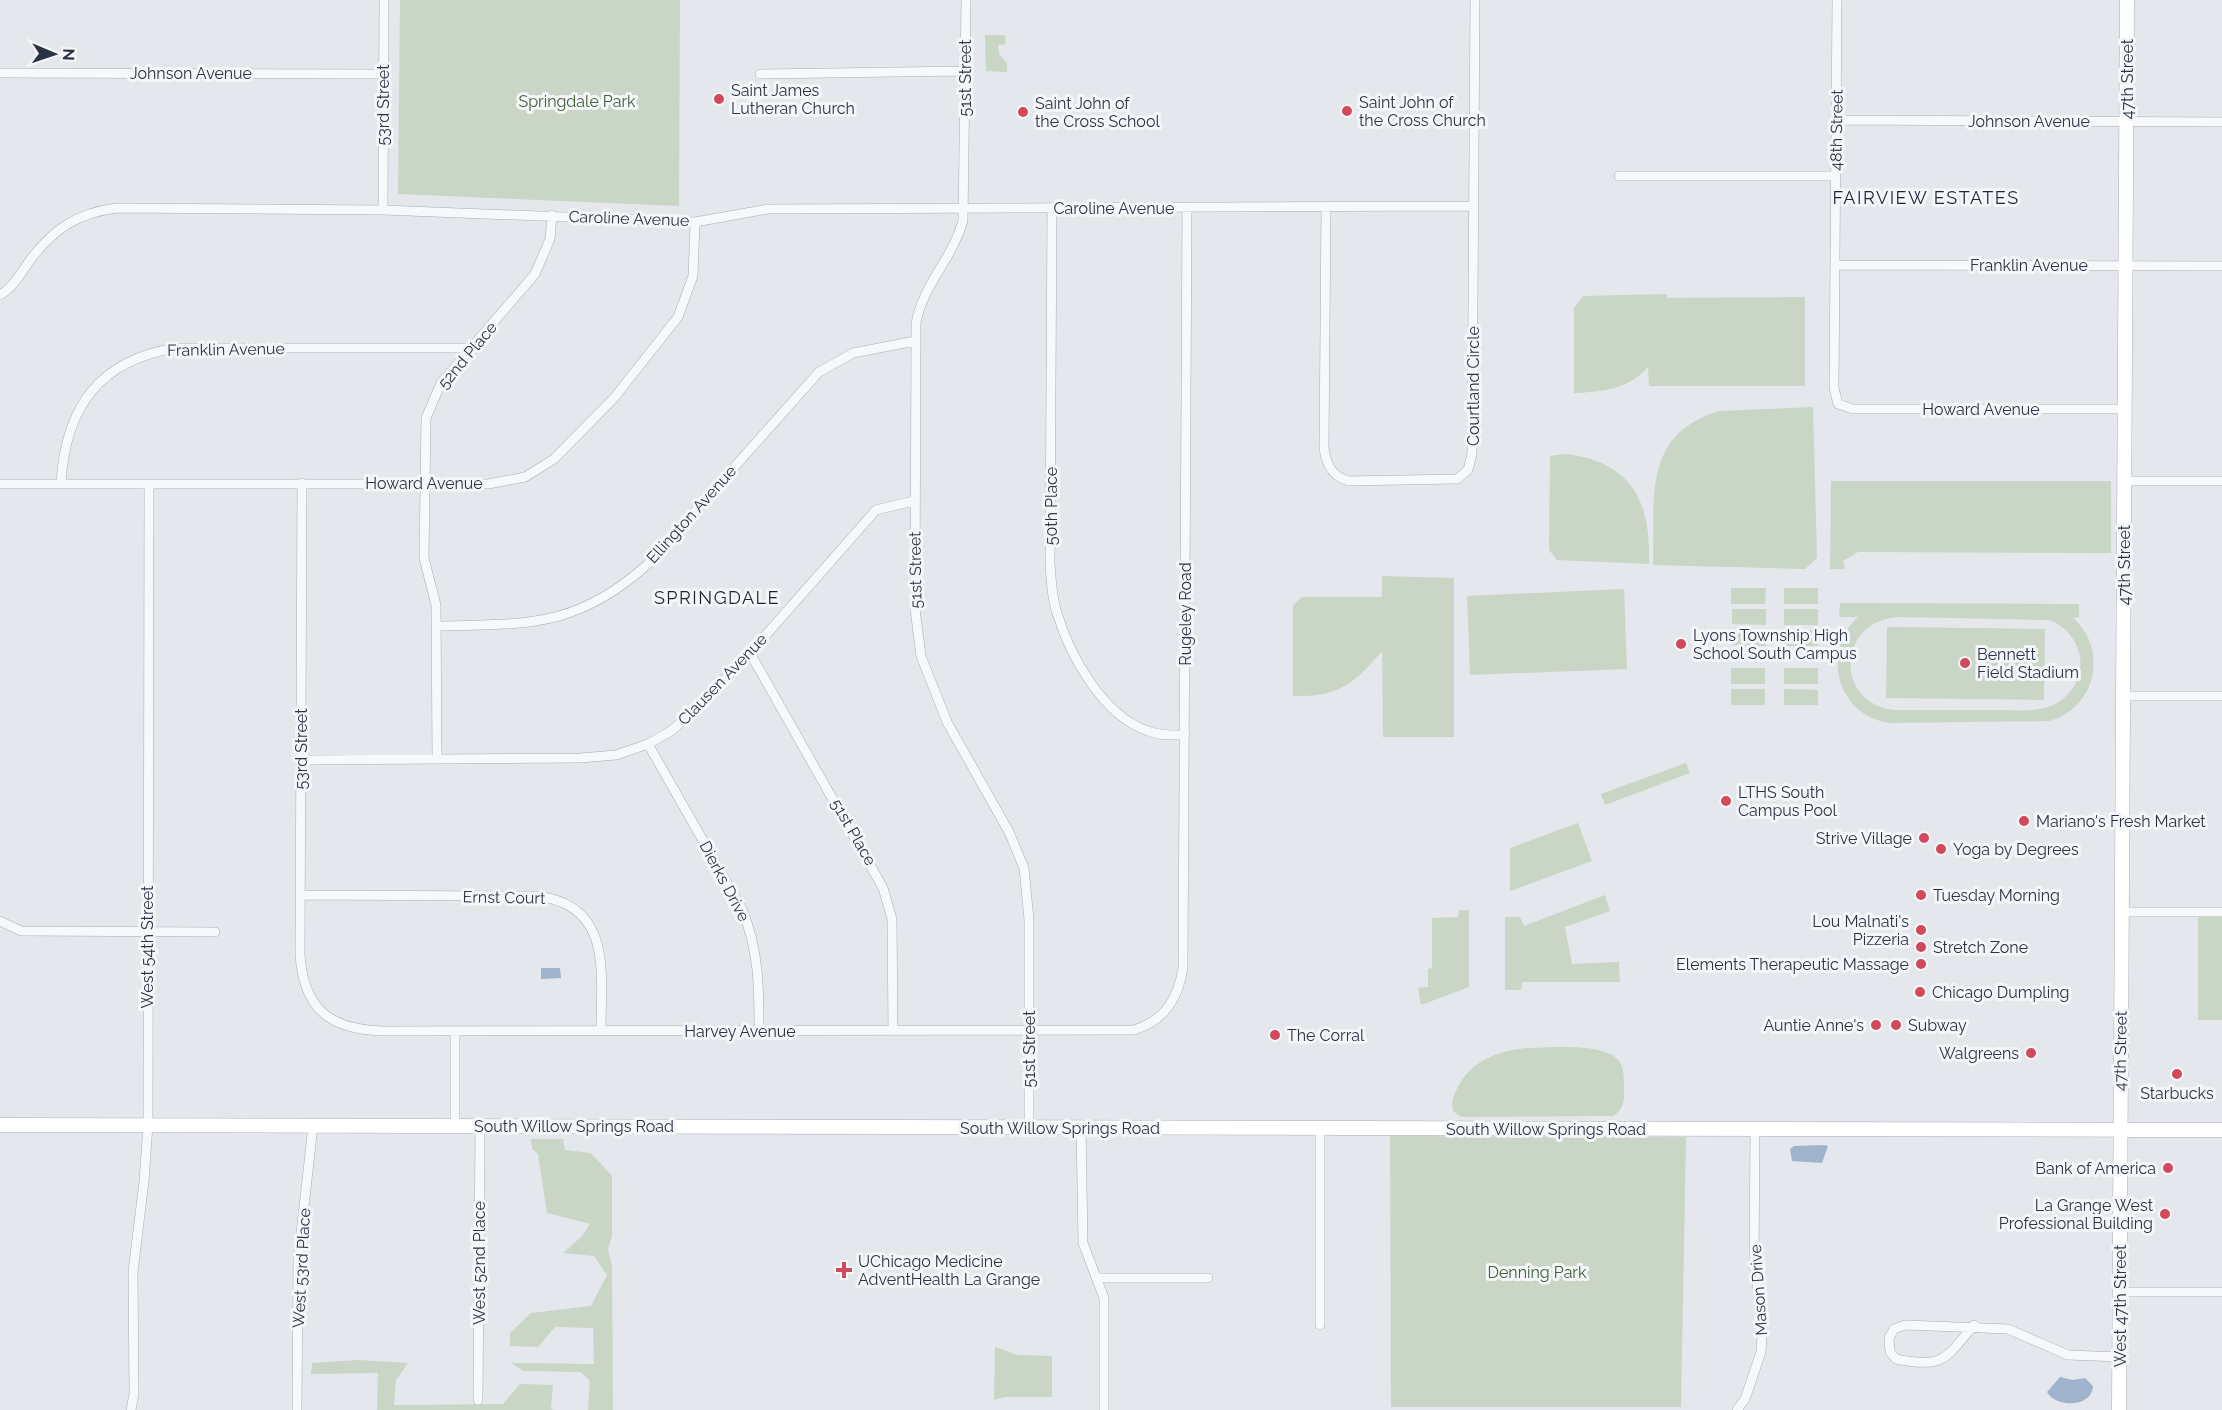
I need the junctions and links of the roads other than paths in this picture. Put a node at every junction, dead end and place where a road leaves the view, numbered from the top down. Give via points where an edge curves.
1 (384, 0) edge
2 (966, 0) edge
3 (1475, 0) edge
4 (1837, 0) edge
5 (2127, 0) edge
6 (965, 71) junction
7 (0, 73) edge
8 (383, 74) junction
9 (760, 74) dead end
10 (1836, 120) junction
11 (2126, 122) junction
12 (2222, 122) edge
13 (1619, 176) dead end
14 (1835, 176) junction
15 (965, 206) junction
16 (1473, 206) junction
17 (1326, 207) junction
18 (1052, 208) junction
19 (1186, 208) junction
20 (383, 210) junction
21 (552, 215) junction
22 (695, 222) junction
23 (1835, 265) junction
24 (2126, 266) junction
25 (2222, 266) edge
26 (0, 296) edge
27 (915, 341) junction
28 (471, 348) junction
29 (1838, 404) joint
30 (2125, 409) junction
31 (2124, 481) junction
32 (61, 482) junction
33 (2222, 482) edge
34 (302, 483) junction
35 (424, 483) junction
36 (0, 484) edge
37 (149, 484) junction
38 (914, 501) junction
39 (437, 626) junction
40 (750, 653) junction
41 (2123, 696) junction
42 (2222, 696) edge
43 (1185, 735) junction
44 (648, 744) junction
45 (301, 759) junction
46 (436, 759) junction
47 (300, 896) junction
48 (2122, 912) junction
49 (2222, 912) edge
50 (0, 921) edge
51 (147, 931) junction
52 (215, 932) dead end
53 (319, 1010) joint
54 (1163, 1015) joint
55 (601, 1030) junction
56 (893, 1030) junction
57 (455, 1031) junction
58 (759, 1031) junction
59 (1029, 1031) junction
60 (0, 1125) edge
61 (148, 1125) junction
62 (313, 1125) junction
63 (455, 1126) junction
64 (480, 1126) junction
65 (1029, 1127) junction
66 (1081, 1128) junction
67 (1320, 1128) junction
68 (1755, 1130) junction
69 (2120, 1130) junction
70 (2222, 1130) edge
71 (1098, 1278) junction
72 (1208, 1278) dead end
73 (2120, 1292) junction
74 (2222, 1292) edge
75 (1320, 1324) dead end
76 (1974, 1325) junction
77 (2120, 1357) junction
78 (478, 1400) dead end
79 (131, 1410) edge
80 (297, 1410) edge
81 (1104, 1410) edge
82 (1737, 1410) edge
83 (2119, 1410) edge

1 - 8 street, 53rd Street
2 - 6 street, 51st Street
3 - 16 street, Courtland Circle
4 - 10 street, 48th Street
5 - 11 street, 47th Street
6 - 9 street
6 - 15 street, 51st Street
7 - 8 street, Johnson Avenue
8 - 20 street, 53rd Street
10 - 11 street, Johnson Avenue
10 - 14 street, 48th Street
11 - 12 street, Johnson Avenue
11 - 24 street, 47th Street
13 - 14 street
14 - 23 street, 48th Street
15 - 18 street, Caroline Avenue
15 - 22 street, Caroline Avenue via 768,209
15 - 27 street, 51st Street via 952,253 922,296
16 - 17 street, Caroline Avenue
16 - 17 street, Courtland Circle via 1473,454 1463,476 1448,481 1349,481 1329,467 1324,448
17 - 19 street, Caroline Avenue
18 - 19 street, Caroline Avenue
18 - 43 street, 50th Place via 1050,563 1056,611 1086,676 1121,715 1149,732
19 - 43 street, Rugeley Road
20 - 21 street, Caroline Avenue
20 - 26 street, Caroline Avenue via 95,211 61,226 43,242
21 - 22 street, Caroline Avenue
21 - 28 street, 52nd Place via 550,239 536,274
22 - 35 street, Howard Avenue via 693,276 678,317 614,398 554,459 539,471 506,483
23 - 24 street, Franklin Avenue
23 - 29 street, 48th Street via 1834,388
24 - 25 street, Franklin Avenue
24 - 30 street, 47th Street
27 - 38 street, 51st Street
27 - 39 street, Ellington Avenue via 853,353 819,372 648,564 600,601 559,618 529,623
28 - 32 street, Franklin Avenue via 158,351 118,368 99,381 88,395 67,433
28 - 35 street, 52nd Place via 441,383 431,402 424,437
29 - 30 street, Howard Avenue via 1853,409
30 - 31 street, 47th Street
31 - 33 street
31 - 41 street, 47th Street
32 - 36 street, Howard Avenue
32 - 37 street, Howard Avenue
34 - 35 street, Howard Avenue
34 - 37 street, Howard Avenue
34 - 45 street, 53rd Street
35 - 39 street, 52nd Place via 424,558
37 - 51 street, West 54th Street
38 - 40 street, Clausen Avenue via 876,510
38 - 59 street, 51st Street via 915,609 921,656 946,722 1009,832 1024,868 1029,899
39 - 46 street, 52nd Place
40 - 44 street, Clausen Avenue via 695,710
40 - 56 street, 51st Place via 883,888 892,928
41 - 42 street
41 - 48 street, 47th Street
43 - 54 street, Rugeley Road via 1183,968 1177,995
44 - 46 street, Clausen Avenue via 616,754 580,758
44 - 58 street, Dierks Drive via 750,928 758,964
45 - 46 street, Clausen Avenue
45 - 47 street, 53rd Street
47 - 53 street, 53rd Street via 301,969 307,992
47 - 55 street, Ernst Court via 536,896 566,902 585,918 598,942
48 - 49 street
48 - 69 street, 47th Street
50 - 51 street via 21,932
51 - 52 street
51 - 61 street, West 54th Street
53 - 57 street, Harvey Avenue via 339,1025 359,1030
54 - 59 street, Harvey Avenue via 1134,1030
55 - 57 street, Harvey Avenue
55 - 58 street, Harvey Avenue
56 - 58 street, Harvey Avenue
56 - 59 street, Harvey Avenue
57 - 63 street
59 - 65 street, 51st Street
60 - 61 street, South Willow Springs Road
61 - 62 street, South Willow Springs Road
61 - 79 street, West 54th Street via 133,1272
62 - 63 street, South Willow Springs Road
62 - 80 street, West 53rd Place via 298,1260
63 - 64 street, South Willow Springs Road
64 - 65 street, South Willow Springs Road
64 - 78 street, West 52nd Place
65 - 66 street, South Willow Springs Road
66 - 67 street, South Willow Springs Road
66 - 71 street via 1083,1243
67 - 68 street, South Willow Springs Road
67 - 75 street
68 - 69 street, South Willow Springs Road
68 - 82 street, Mason Drive via 1754,1265 1761,1352 1745,1399
69 - 70 street, South Willow Springs Road
69 - 73 street, West 47th Street
71 - 72 street
71 - 81 street via 1104,1298
73 - 74 street
73 - 77 street, West 47th Street
76 - 76 street via 1905,1325 1894,1329 1889,1338 1890,1352 1896,1359 1908,1361 1941,1360 1952,1354
76 - 77 street via 2008,1329 2068,1355
77 - 83 street, West 47th Street

